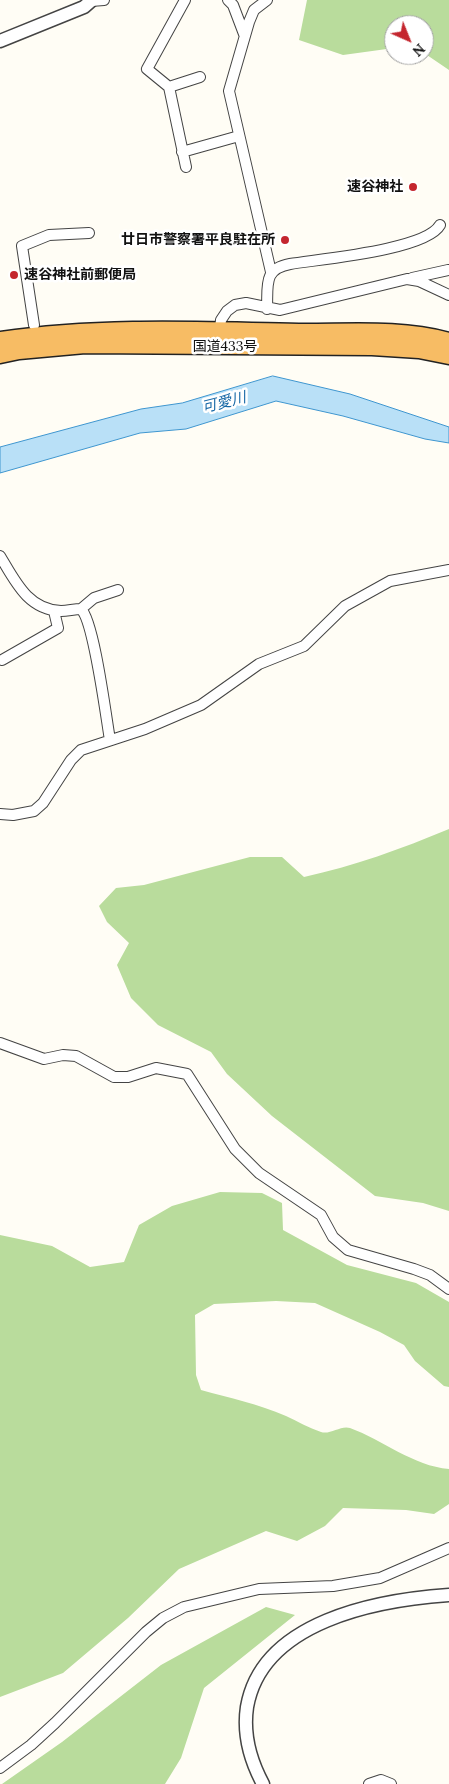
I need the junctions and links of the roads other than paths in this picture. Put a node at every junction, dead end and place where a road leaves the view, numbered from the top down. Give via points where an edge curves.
1 (91, 0) edge
2 (104, 0) edge
3 (185, 0) edge
4 (228, 0) edge
5 (267, 0) edge
6 (244, 34) junction
7 (0, 41) edge
8 (200, 77) dead end
9 (169, 87) junction
10 (240, 136) junction
11 (182, 152) junction
12 (186, 167) dead end
13 (440, 225) dead end
14 (89, 233) dead end
15 (448, 270) dead end
16 (271, 272) junction
17 (408, 279) junction
18 (449, 295) edge
19 (266, 309) junction
20 (34, 325) dead end
21 (219, 339) junction
22 (0, 340) edge
23 (449, 342) edge
24 (0, 355) edge
25 (449, 356) edge
26 (0, 556) edge
27 (449, 570) edge
28 (118, 590) dead end
29 (81, 609) junction
30 (54, 611) junction
31 (2, 660) dead end
32 (110, 740) junction
33 (0, 814) edge
34 (0, 1043) edge
35 (449, 1289) edge
36 (449, 1548) edge
37 (449, 1595) edge
38 (0, 1768) edge
39 (263, 1784) edge
40 (369, 1784) edge
41 (392, 1784) edge

1 - 2 street
1 - 7 street via 84,7
3 - 9 street via 147,69
4 - 6 street
5 - 6 street via 254,10
6 - 10 street via 229,92
8 - 9 street
9 - 11 street
10 - 11 street
10 - 16 street
11 - 12 street
13 - 16 street via 436,232 402,246 290,264
14 - 20 street via 49,235 22,246
15 - 17 street
16 - 19 street
17 - 18 street
17 - 19 street via 285,310
19 - 21 street via 246,303 235,305 221,320
21 - 22 highway, 国道433号 via 110,331
21 - 23 highway, 国道433号 via 405,334
21 - 24 highway, 国道433号 via 84,345
21 - 25 highway, 国道433号 via 419,350
26 - 30 street via 23,593 37,605
27 - 32 street via 390,581 345,606 304,646 260,664 200,705 145,730
28 - 29 street via 94,598
29 - 30 street
29 - 32 street via 92,637
30 - 31 street via 58,628
32 - 33 street via 81,750 70,760 43,804 34,811
34 - 35 street via 20,1048 44,1060 63,1055 76,1056 114,1077 128,1077 156,1068 187,1074 235,1148 259,1173 320,1215 333,1238 348,1250 422,1272
36 - 38 street via 380,1578 333,1586 259,1589 184,1607 146,1632 55,1724
37 - 39 street via 384,1604 318,1624 292,1639 272,1657 252,1688 246,1716 246,1738 252,1763
40 - 41 street via 382,1780

